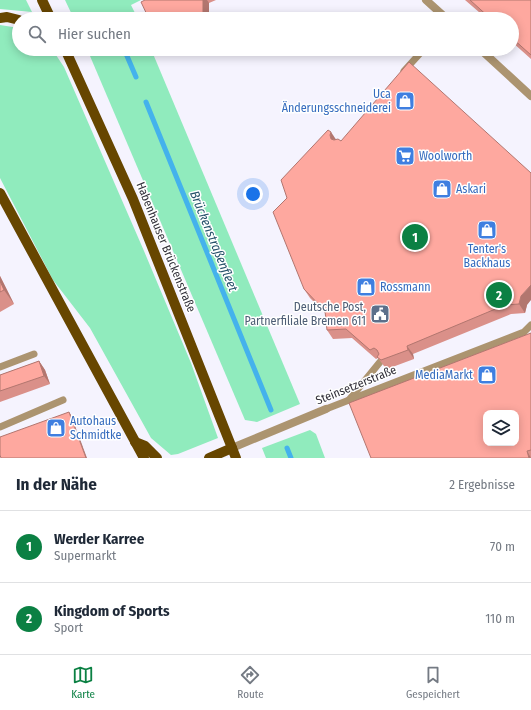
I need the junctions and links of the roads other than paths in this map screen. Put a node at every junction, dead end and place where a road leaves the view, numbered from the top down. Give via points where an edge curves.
1 (42, 0) edge
2 (426, 0) edge
3 (48, 12) edge
4 (439, 12) edge
5 (0, 18) edge
6 (12, 18) edge
7 (68, 56) edge
8 (418, 56) edge
9 (488, 56) edge
10 (401, 76) edge
11 (531, 96) edge
12 (0, 193) edge
13 (531, 325) edge
14 (34, 354) dead end
15 (380, 362) edge
16 (0, 367) edge
17 (63, 400) dead end
18 (349, 400) junction
19 (326, 410) joint
20 (0, 428) edge
21 (135, 442) junction
22 (232, 448) junction
23 (144, 458) edge
24 (157, 458) edge
25 (208, 458) edge
26 (236, 458) edge

1 - 3 main road
2 - 4 street
5 - 6 main road
7 - 22 main road, Habenhauser Brückenstraße via 133,199
8 - 10 lane
9 - 11 street
12 - 21 main road
13 - 18 lane, Steinsetzerstraße via 524,332
14 - 16 lane
15 - 18 lane
17 - 20 lane
18 - 19 lane, Steinsetzerstraße
19 - 22 street, Steinsetzerstraße
21 - 23 main road
21 - 24 main road via 145,446
22 - 25 main road
22 - 26 main road, Habenhauser Brückenstraße

